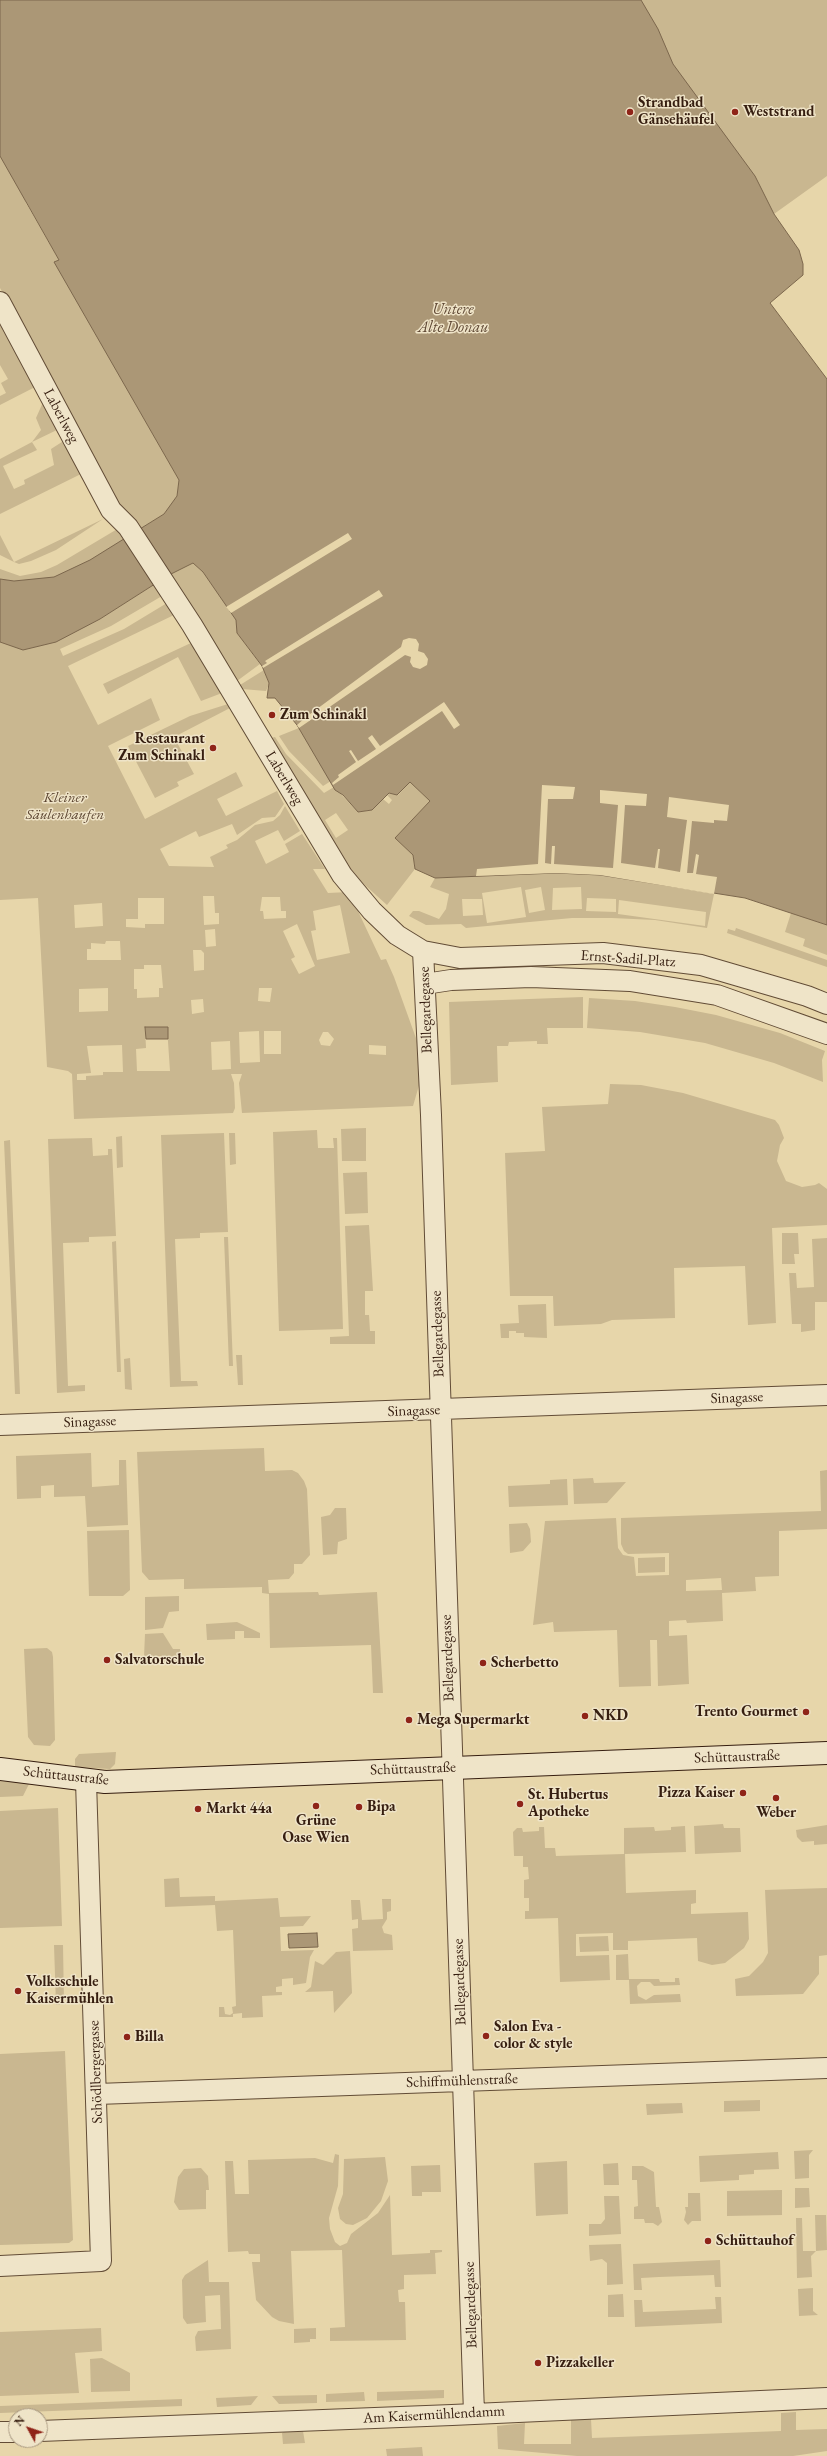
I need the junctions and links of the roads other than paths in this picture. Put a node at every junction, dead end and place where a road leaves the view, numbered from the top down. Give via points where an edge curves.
1 (0, 302) edge
2 (423, 951) junction
3 (425, 984) junction
4 (827, 1004) edge
5 (827, 1034) edge
6 (827, 1394) edge
7 (440, 1410) junction
8 (0, 1425) edge
9 (827, 1753) edge
10 (452, 1768) junction
11 (0, 1769) edge
12 (86, 1781) junction
13 (827, 2068) edge
14 (464, 2081) junction
15 (97, 2094) junction
16 (0, 2266) edge
17 (827, 2398) edge
18 (474, 2413) junction
19 (48, 2431) edge

1 - 2 street, Laberlweg via 111,510 128,527 192,625 342,875 372,911 397,935
2 - 3 street, Bellegardegasse
2 - 4 street, Ernst-Sadil-Platz via 460,958 603,954 701,965
3 - 5 street, Ernst-Sadil-Platz via 451,980 532,977 630,981 717,995
3 - 7 street, Bellegardegasse
6 - 7 street, Sinagasse
7 - 8 street, Sinagasse
7 - 10 street, Bellegardegasse
9 - 10 street, Schüttaustraße
10 - 12 street, Schüttaustraße
10 - 14 street, Bellegardegasse
11 - 12 street, Schüttaustraße
12 - 15 street, Schödlbergergasse
13 - 14 street, Schiffmühlenstraße
14 - 15 street, Schiffmühlenstraße
14 - 18 street, Bellegardegasse
15 - 16 street, Schödlbergergasse via 101,2261
17 - 18 street, Am Kaisermühlendamm
18 - 19 street, Am Kaisermühlendamm

